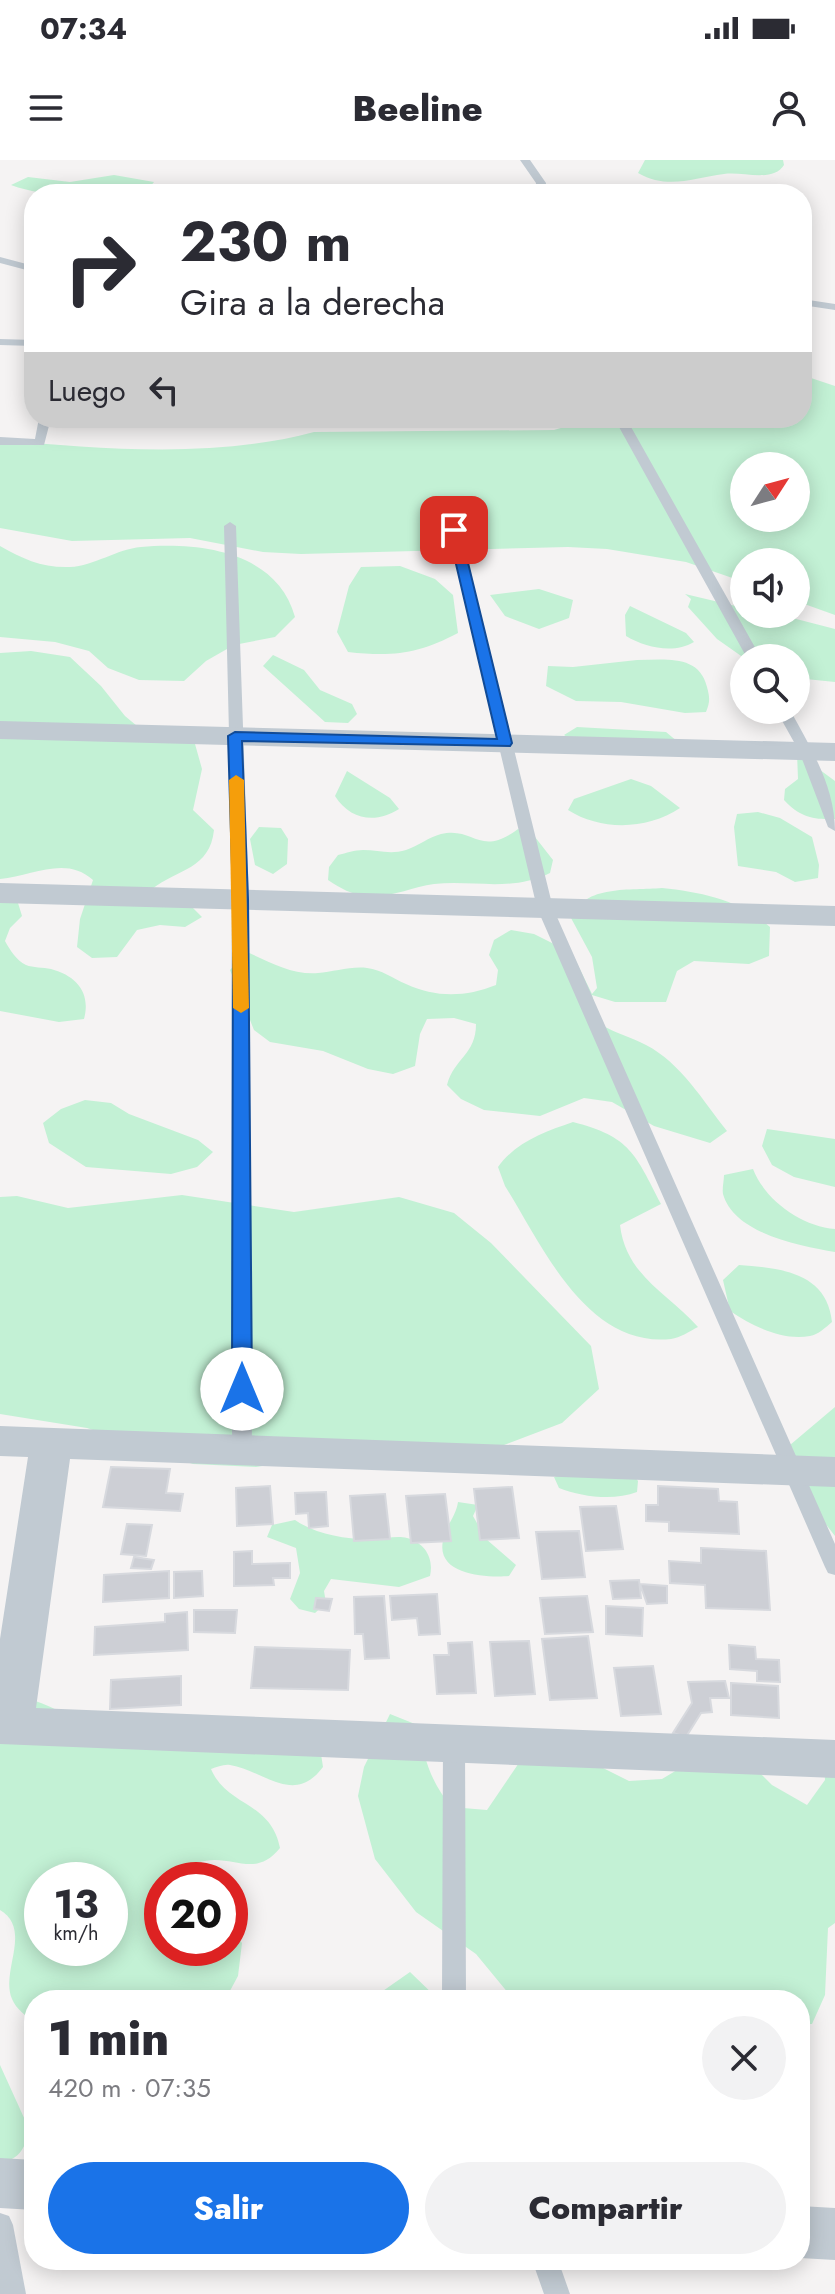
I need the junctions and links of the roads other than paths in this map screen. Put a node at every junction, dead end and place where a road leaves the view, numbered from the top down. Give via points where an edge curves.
1 (525, 160) edge
2 (541, 184) edge
3 (0, 260) edge
4 (24, 266) edge
5 (812, 304) edge
6 (835, 307) edge
7 (0, 342) edge
8 (24, 343) edge
9 (43, 428) edge
10 (626, 428) edge
11 (0, 441) edge
12 (230, 526) dead end
13 (454, 530) dead end
14 (746, 644) edge
15 (795, 724) edge
16 (0, 730) edge
17 (235, 736) junction
18 (505, 743) junction
19 (820, 752) edge
20 (835, 827) edge
21 (0, 893) edge
22 (241, 899) junction
23 (545, 908) junction
24 (835, 916) edge
25 (0, 1441) edge
26 (51, 1443) junction
27 (242, 1450) junction
28 (793, 1470) junction
29 (835, 1472) edge
30 (835, 1567) edge
31 (5, 1725) edge
32 (454, 1743) junction
33 (835, 1759) edge
34 (454, 1990) edge
35 (0, 2183) edge
36 (24, 2184) edge
37 (0, 2225) edge
38 (810, 2233) edge
39 (835, 2234) edge
40 (549, 2270) edge
41 (13, 2294) edge
42 (557, 2294) edge

1 - 2 lane
3 - 4 lane
5 - 6 lane
7 - 8 lane
9 - 11 lane via 40,443
10 - 14 lane
12 - 17 lane
13 - 18 lane
15 - 19 lane
16 - 17 street
17 - 18 street
17 - 22 lane
18 - 19 street
18 - 23 lane
19 - 20 lane
21 - 22 street
22 - 23 street
22 - 27 lane
23 - 24 street
23 - 28 lane
25 - 26 street
26 - 27 street
26 - 31 street
27 - 28 street
28 - 29 street
28 - 30 lane
31 - 32 street
32 - 33 street
32 - 34 lane
35 - 36 street
37 - 41 lane
38 - 39 street
40 - 42 lane

